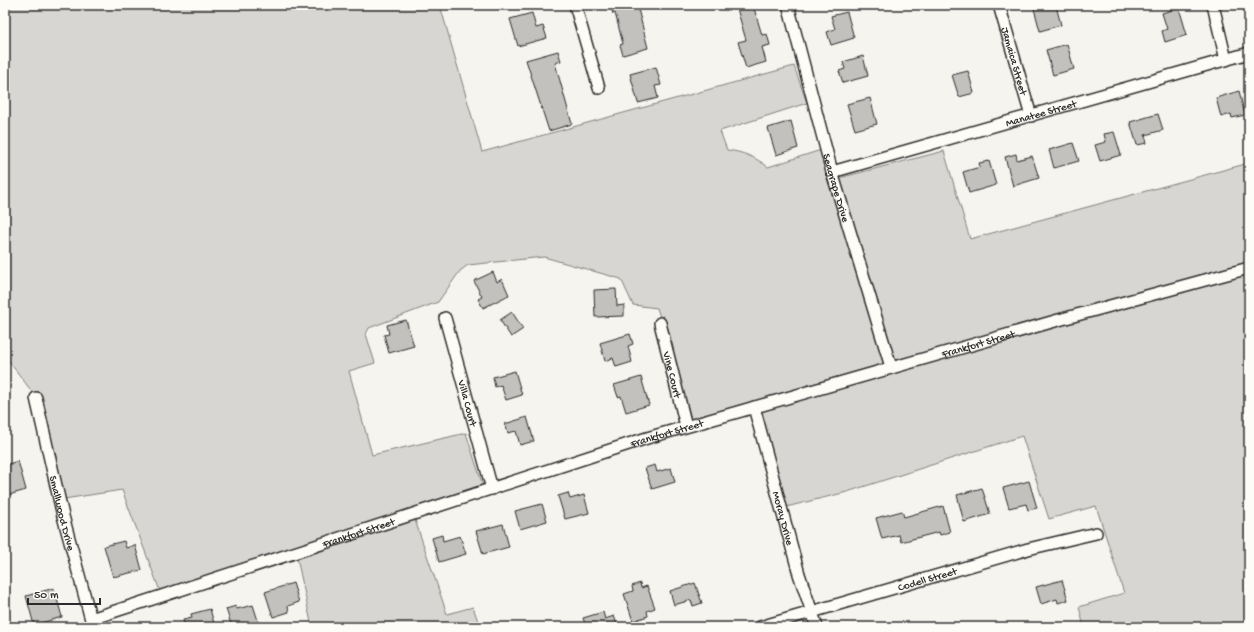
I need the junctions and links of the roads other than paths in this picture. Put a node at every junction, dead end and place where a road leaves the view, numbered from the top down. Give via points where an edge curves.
1 (575, 5) edge
2 (788, 5) edge
3 (999, 5) edge
4 (1213, 5) edge
5 (1249, 53) edge
6 (1226, 60) junction
7 (599, 88) dead end
8 (1031, 116) junction
9 (832, 172) junction
10 (1249, 268) edge
11 (445, 318) dead end
12 (660, 323) dead end
13 (891, 368) junction
14 (36, 398) dead end
15 (754, 407) junction
16 (686, 426) junction
17 (492, 489) junction
18 (1096, 533) dead end
19 (811, 611) junction
20 (92, 623) edge
21 (760, 627) edge
22 (817, 627) edge

1 - 7 street
2 - 9 street, Seagrape Drive
3 - 8 street, Jamaica Street
4 - 6 street
5 - 6 street, Manatee Street
6 - 8 street, Manatee Street
8 - 9 street, Manatee Street
9 - 13 street, Seagrape Drive
10 - 13 street, Frankfort Street
11 - 17 street, Villa Court
12 - 16 street, Vine Court
13 - 15 street, Frankfort Street
14 - 20 street, Smallwood Drive via 63,516
15 - 16 street, Frankfort Street
15 - 19 street, Moray Drive
16 - 17 street, Frankfort Street
17 - 20 street, Frankfort Street
18 - 19 street, Codell Street via 1028,549
19 - 21 street, Codell Street
19 - 22 street, Moray Drive

